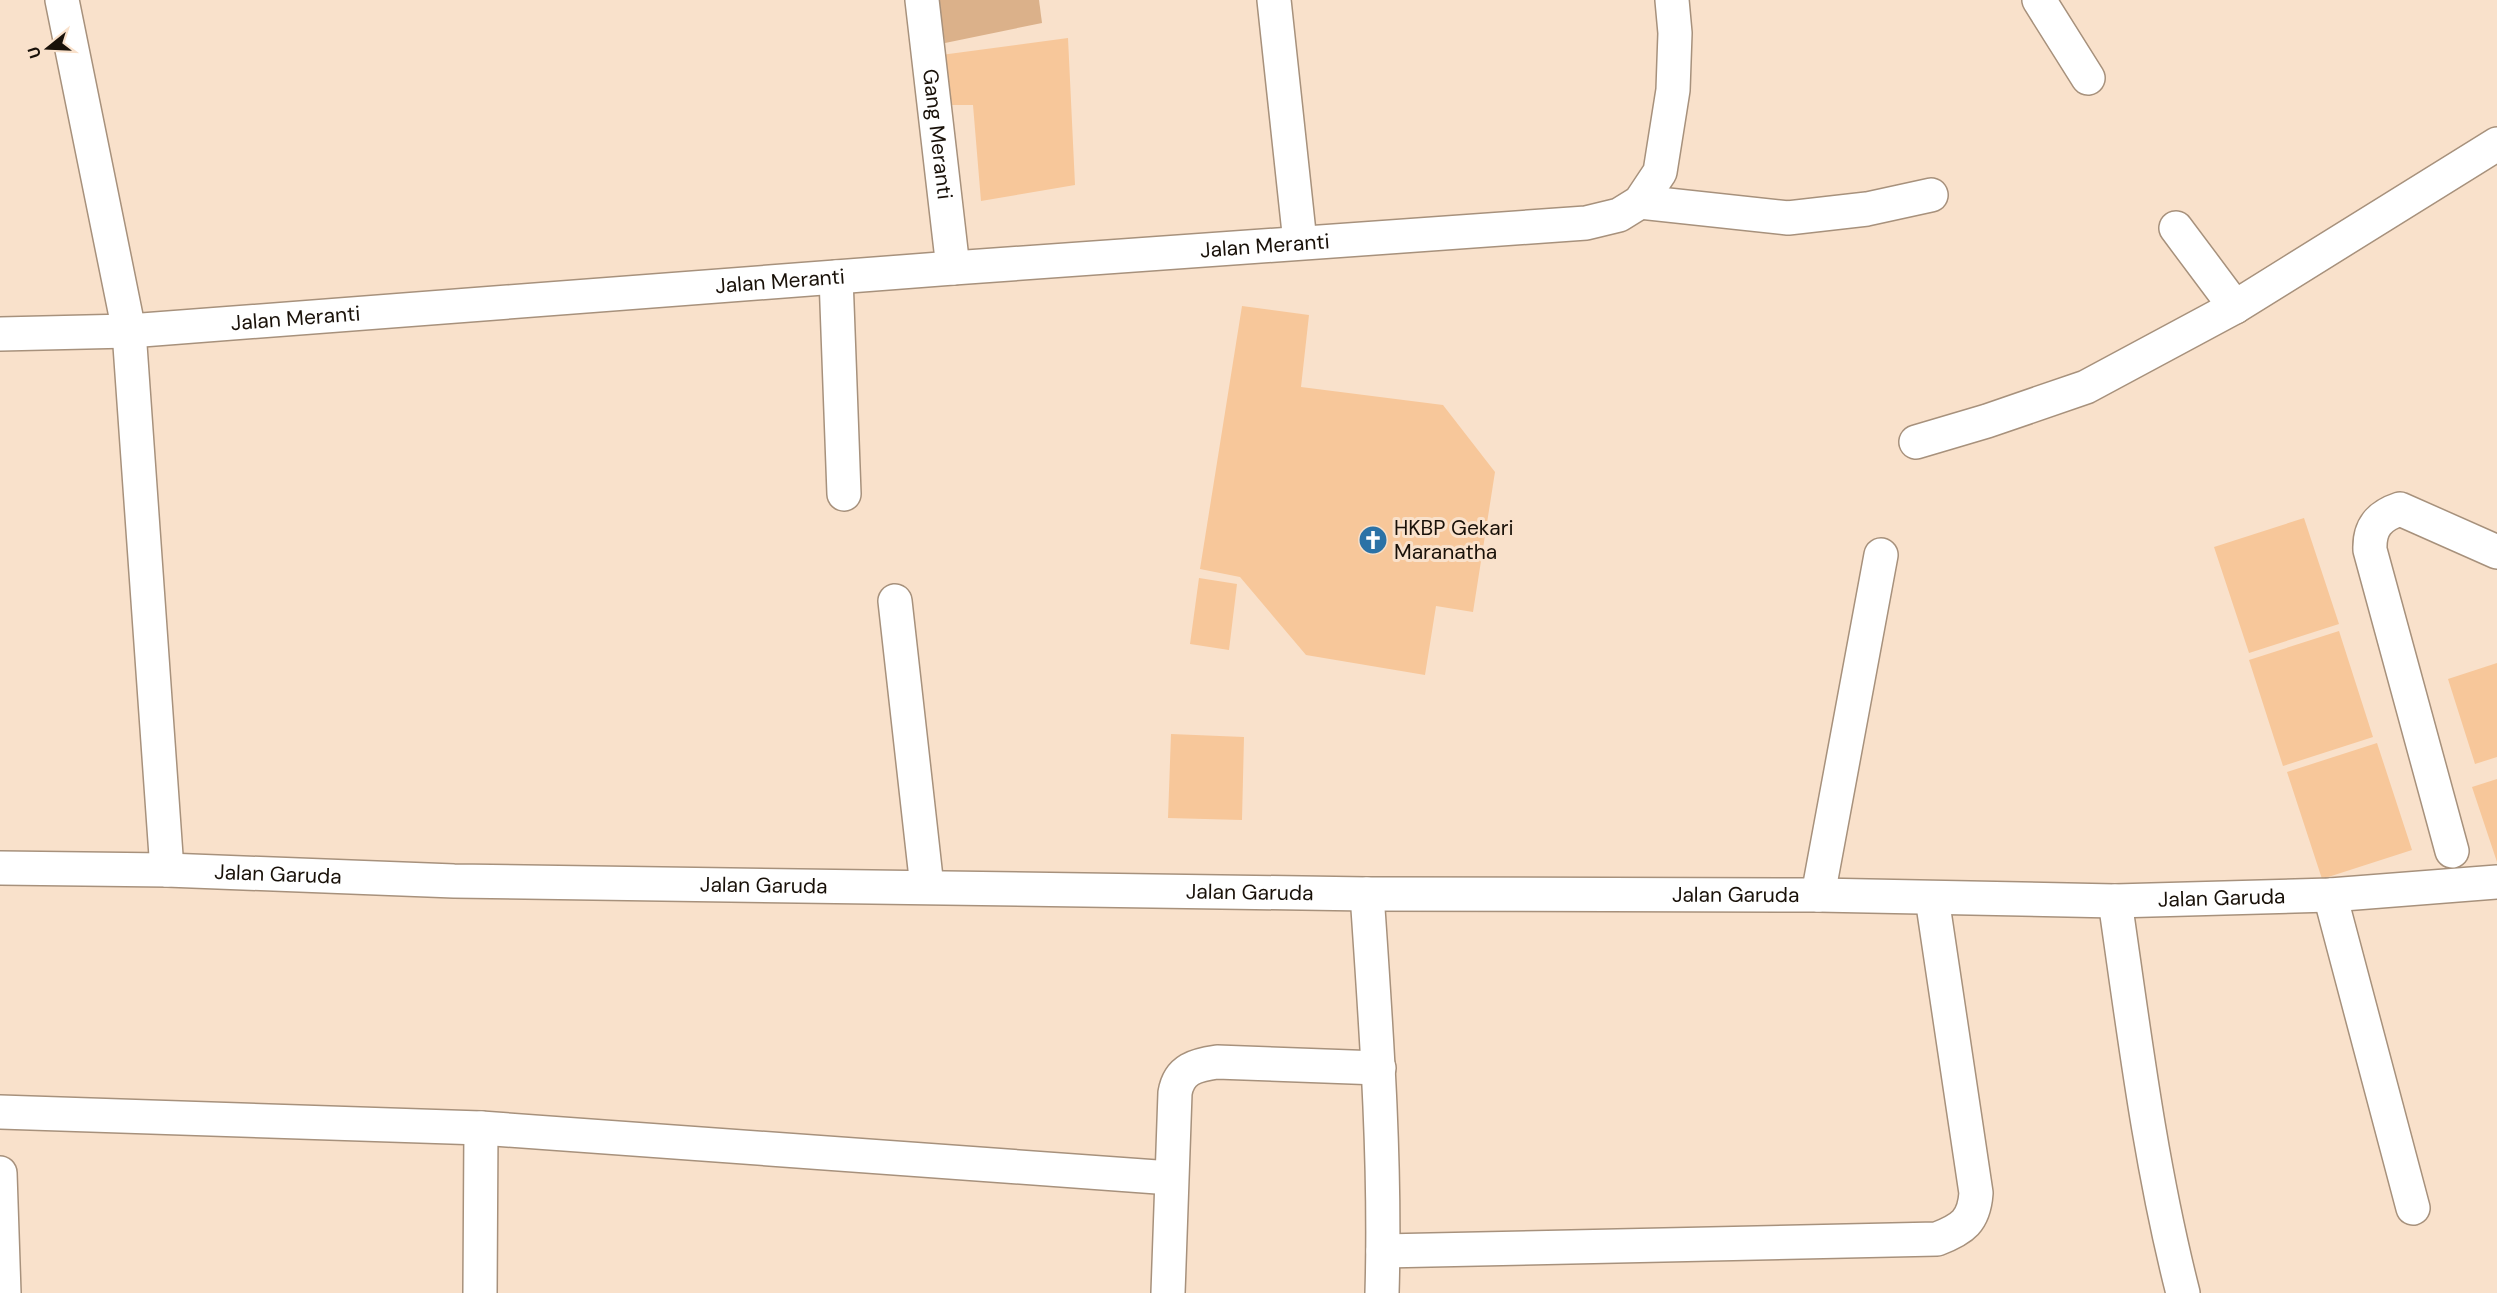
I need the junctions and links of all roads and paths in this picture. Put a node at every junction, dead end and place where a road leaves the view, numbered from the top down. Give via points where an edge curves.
1 (62, 0) edge
2 (922, 0) edge
3 (1274, 0) edge
4 (1672, 0) edge
5 (2039, 0) edge
6 (2088, 78) dead end
7 (2497, 144) edge
8 (1931, 195) dead end
9 (1640, 202) junction
10 (2176, 228) dead end
11 (1300, 242) junction
12 (953, 268) junction
13 (836, 277) junction
14 (2235, 306) junction
15 (129, 331) junction
16 (0, 334) edge
17 (1916, 442) dead end
18 (844, 494) dead end
19 (2497, 552) edge
20 (1881, 555) dead end
21 (895, 601) dead end
22 (2452, 851) dead end
23 (0, 868) edge
24 (166, 870) junction
25 (2497, 882) edge
26 (927, 887) junction
27 (1367, 894) junction
28 (1818, 895) junction
29 (2330, 895) junction
30 (1932, 898) junction
31 (2115, 901) junction
32 (1379, 1068) junction
33 (0, 1112) edge
34 (481, 1128) junction
35 (0, 1173) edge
36 (1171, 1178) junction
37 (2413, 1208) dead end
38 (1383, 1251) junction
39 (4, 1293) edge
40 (480, 1293) edge
41 (1168, 1293) edge
42 (1382, 1293) edge
43 (2183, 1293) edge

1 - 15 street
2 - 12 street, Gang Meranti
3 - 11 street
4 - 9 street via 1673,90 1660,172
5 - 6 street
7 - 14 street
8 - 9 street via 1867,209 1788,218
9 - 11 street, Jalan Meranti via 1619,215 1586,223
10 - 14 street
11 - 12 street, Jalan Meranti
12 - 13 street, Jalan Meranti
13 - 15 street, Jalan Meranti
13 - 18 street
14 - 17 street via 2086,387
15 - 16 street, Jalan Meranti
15 - 24 street
19 - 22 street via 2400,509 2379,519 2370,537 2370,550
20 - 28 street
21 - 26 street
23 - 24 street, Jalan Garuda
24 - 26 street, Jalan Garuda via 454,881
25 - 29 street, Jalan Garuda
26 - 27 street, Jalan Garuda
27 - 28 street, Jalan Garuda
27 - 32 street
28 - 30 street, Jalan Garuda
29 - 31 street, Jalan Garuda
29 - 37 street
30 - 31 street, Jalan Garuda
30 - 38 street via 1976,1193 1971,1218 1963,1226 1937,1239
31 - 43 street via 2143,1101
32 - 36 street via 1224,1062 1190,1068 1177,1083
32 - 38 street
33 - 34 street
34 - 36 street
34 - 40 street
35 - 39 street
36 - 41 street
38 - 42 street

